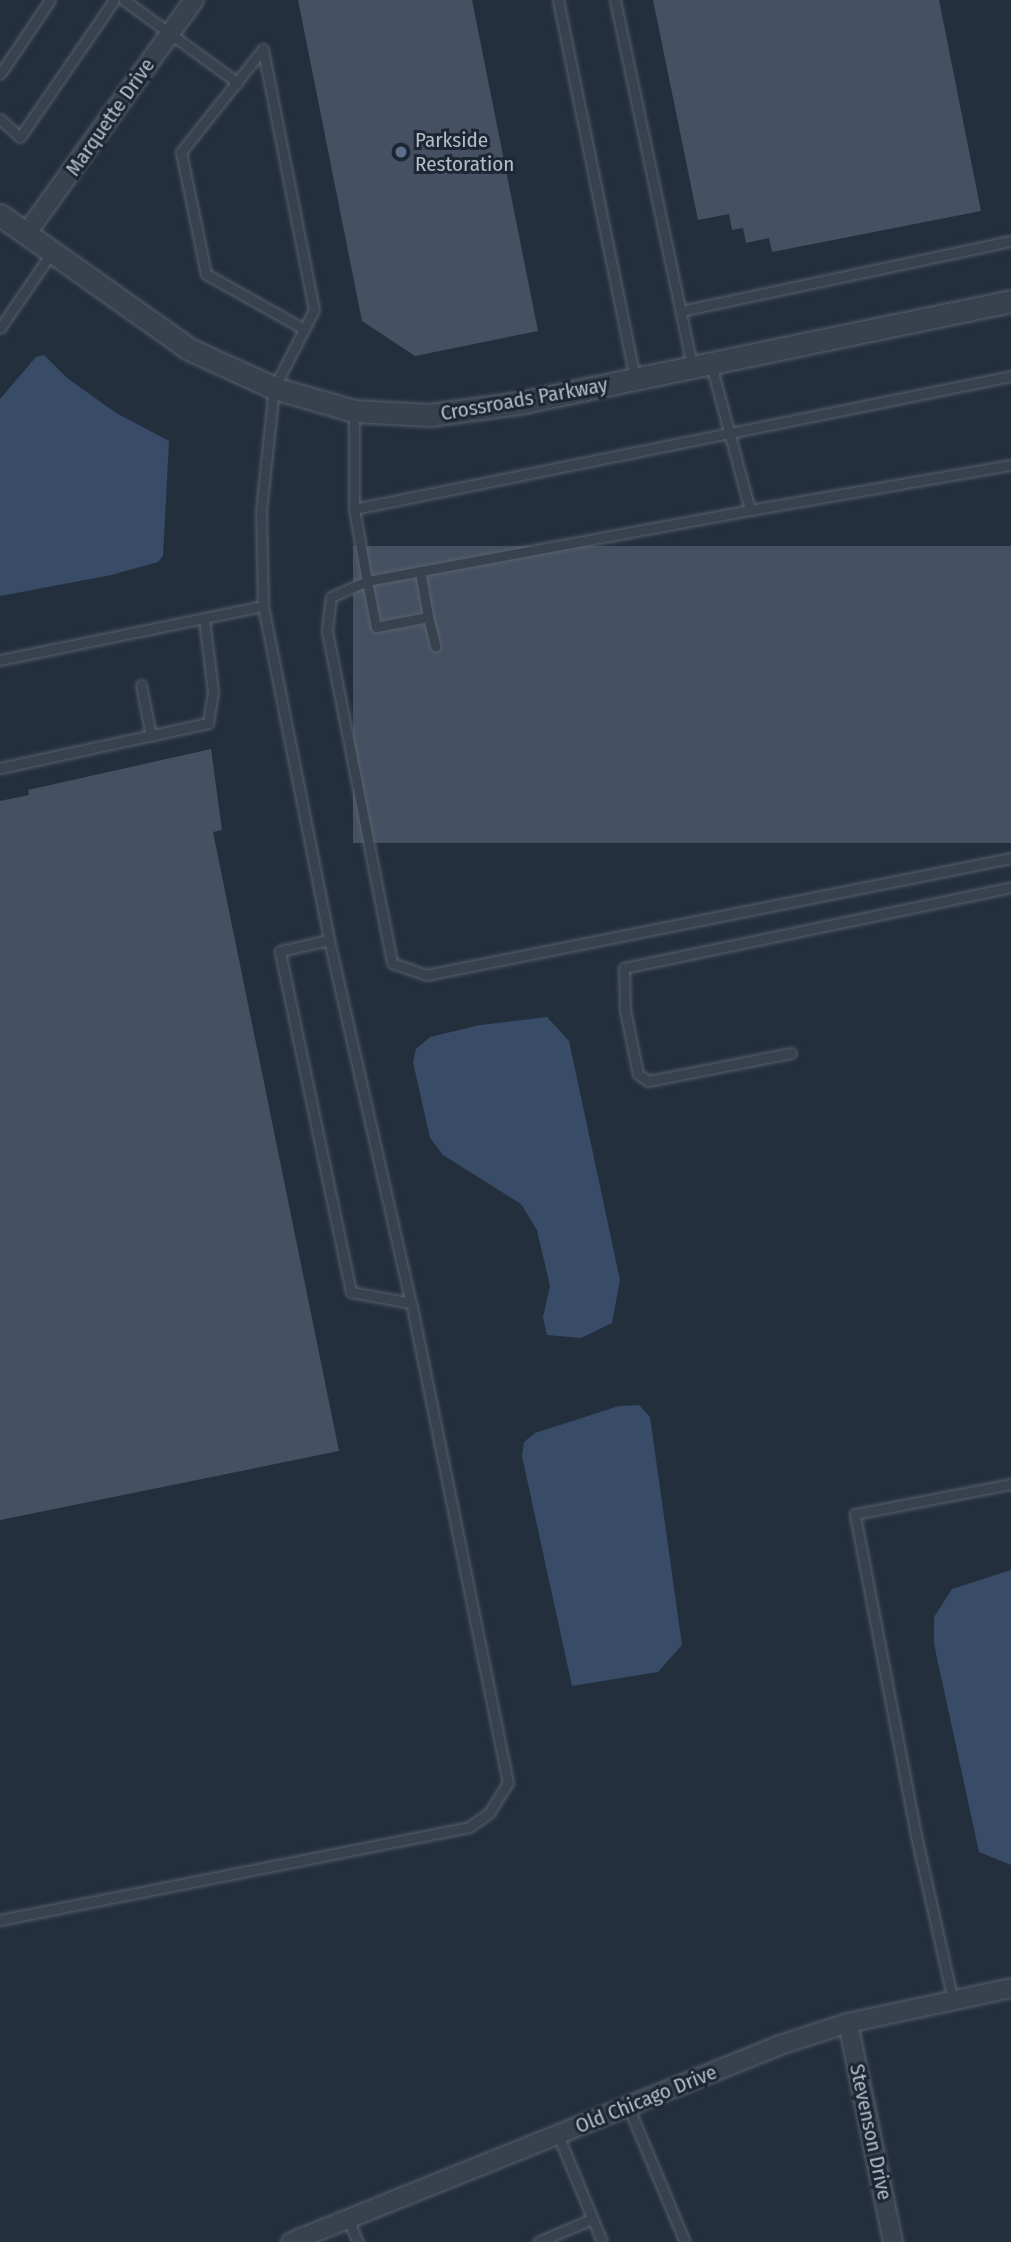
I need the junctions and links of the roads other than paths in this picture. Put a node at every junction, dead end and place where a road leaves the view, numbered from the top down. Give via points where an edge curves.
1 (50, 0) edge
2 (114, 0) edge
3 (124, 0) edge
4 (194, 0) edge
5 (558, 0) edge
6 (615, 0) edge
7 (168, 36) junction
8 (0, 74) edge
9 (237, 82) junction
10 (0, 120) edge
11 (0, 215) edge
12 (26, 234) junction
13 (1011, 241) edge
14 (52, 252) junction
15 (1011, 301) edge
16 (681, 311) junction
17 (0, 328) edge
18 (304, 329) junction
19 (702, 366) junction
20 (1011, 376) edge
21 (635, 379) junction
22 (274, 388) junction
23 (354, 411) junction
24 (728, 433) junction
25 (1011, 465) edge
26 (354, 509) junction
27 (750, 510) junction
28 (420, 571) junction
29 (367, 581) junction
30 (262, 606) junction
31 (428, 617) junction
32 (204, 619) junction
33 (435, 646) dead end
34 (0, 660) edge
35 (141, 685) dead end
36 (151, 736) junction
37 (0, 768) edge
38 (1011, 858) edge
39 (1011, 887) edge
40 (329, 940) junction
41 (791, 1053) dead end
42 (411, 1303) junction
43 (1011, 1484) edge
44 (0, 1920) edge
45 (1011, 1988) edge
46 (953, 2001) junction
47 (848, 2023) junction
48 (628, 2106) junction
49 (558, 2135) junction
50 (348, 2219) junction
51 (592, 2219) junction
52 (291, 2242) edge
53 (358, 2242) edge
54 (538, 2242) edge
55 (601, 2242) edge
56 (685, 2242) edge
57 (893, 2242) edge

1 - 8 lane
2 - 10 lane via 20,137
3 - 7 lane
4 - 7 street, Marquette Drive
5 - 21 lane
6 - 16 lane
7 - 9 lane
7 - 12 street, Marquette Drive
9 - 18 lane via 181,152 206,274
9 - 18 lane via 263,49 314,310
11 - 12 street, Crossroads Parkway
12 - 14 street, Crossroads Parkway
13 - 16 lane
14 - 17 lane
14 - 22 street, Crossroads Parkway via 189,349
15 - 19 street, Crossroads Parkway
16 - 19 lane
18 - 22 lane
19 - 21 street, Crossroads Parkway
19 - 24 lane
20 - 24 lane
21 - 23 street, Crossroads Parkway via 519,403 430,415
22 - 23 street, Crossroads Parkway
22 - 30 lane via 261,512
23 - 26 lane
24 - 26 lane
24 - 27 lane
25 - 27 lane
26 - 29 lane
27 - 28 lane
28 - 29 lane
28 - 31 lane
29 - 31 lane via 376,627
29 - 38 lane via 331,597 327,631 392,963 426,975
30 - 32 lane
30 - 40 lane
31 - 33 lane
32 - 34 lane
32 - 36 lane via 213,692 208,723
35 - 36 lane
36 - 37 lane
39 - 41 lane via 624,968 625,1010 638,1074 648,1080
40 - 42 lane
40 - 42 lane via 280,951 351,1292
42 - 44 lane via 508,1783 489,1813 469,1827
43 - 46 lane via 855,1514 916,1835
45 - 46 street, Old Chicago Drive
46 - 47 street, Old Chicago Drive
47 - 48 street, Old Chicago Drive
47 - 57 street, Stevenson Drive
48 - 49 street, Old Chicago Drive
48 - 56 lane
49 - 50 street, Old Chicago Drive
49 - 51 lane
50 - 52 street, Old Chicago Drive
50 - 53 lane
51 - 54 lane
51 - 55 lane

